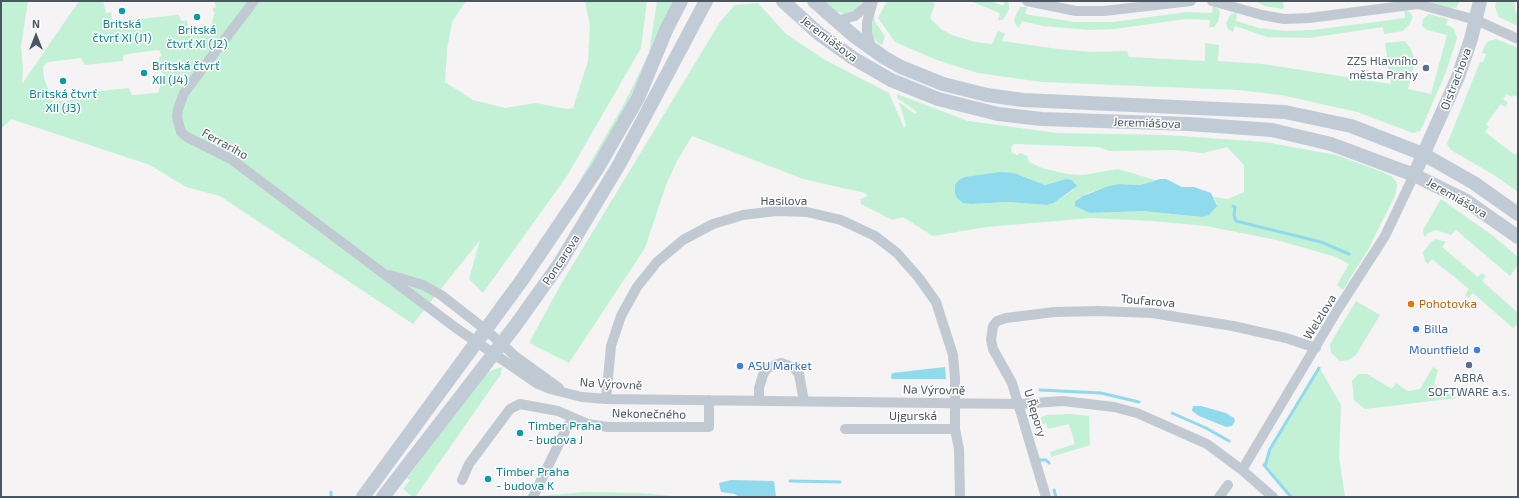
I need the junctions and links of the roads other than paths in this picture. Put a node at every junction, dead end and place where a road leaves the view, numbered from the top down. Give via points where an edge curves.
1 (254, 1) edge
2 (681, 1) edge
3 (691, 1) edge
4 (706, 1) edge
5 (716, 1) edge
6 (777, 1) edge
7 (783, 1) edge
8 (814, 1) edge
9 (873, 1) edge
10 (1027, 1) edge
11 (1192, 1) edge
12 (1212, 1) edge
13 (1480, 1) edge
14 (1040, 3) edge
15 (1418, 3) edge
16 (1240, 4) edge
17 (793, 11) junction
18 (697, 18) junction
19 (1476, 20) junction
20 (836, 21) junction
21 (1518, 39) edge
22 (872, 50) junction
23 (642, 89) junction
24 (1423, 154) junction
25 (1414, 174) junction
26 (1518, 214) edge
27 (1518, 237) edge
28 (381, 272) junction
29 (486, 330) junction
30 (991, 340) joint
31 (476, 343) junction
32 (501, 343) junction
33 (1316, 348) junction
34 (493, 354) junction
35 (569, 394) junction
36 (606, 399) junction
37 (709, 400) junction
38 (759, 401) junction
39 (804, 401) junction
40 (955, 403) junction
41 (1019, 404) junction
42 (568, 425) dead end
43 (846, 429) dead end
44 (955, 429) junction
45 (1242, 470) junction
46 (462, 480) dead end
47 (1228, 485) dead end
48 (388, 490) edge
49 (363, 497) edge
50 (533, 497) edge
51 (960, 497) edge
52 (1046, 497) edge
53 (1219, 497) edge
54 (1273, 497) edge

1 - 28 street, Ferrariho via 195,83 184,93 178,109 178,125 181,132 187,138 230,159
2 - 23 main road, Poncarova
3 - 23 main road
4 - 18 main road, Poncarova
5 - 18 main road
6 - 17 main road
7 - 17 main road, Jeremiášova
8 - 20 main road, Jeremiášova
9 - 20 street via 856,16
9 - 22 street via 867,22
10 - 14 street
11 - 14 street via 1104,11 1076,11
12 - 16 street
13 - 19 main road, Oistrachova
15 - 16 street via 1284,19 1262,15
15 - 19 street
17 - 25 main road, Jeremiášova via 837,48 871,70 918,92 958,105 998,114 1042,119 1272,130 1331,144
18 - 32 main road, Poncarova via 583,227 540,292
19 - 21 street
19 - 24 main road, Oistrachova via 1458,77
20 - 22 main road, Jeremiášova
22 - 24 main road, Jeremiášova via 924,77 987,95 1046,102 1285,112 1351,126
23 - 29 main road, Poncarova via 597,169 543,251
24 - 25 main road, Oistrachova
24 - 26 main road, Jeremiášova via 1474,183
25 - 27 main road, Jeremiášova via 1465,200
25 - 33 street, Welzlova via 1385,236
28 - 29 street, Ferrariho via 422,285 441,295
28 - 31 street, Ferrariho
29 - 31 main road, Poncarova
29 - 32 street, Ferrariho
30 - 33 street, Toufarova via 992,326 1006,318 1054,312 1112,311 1221,323 1286,338
30 - 41 street, U Řepory via 993,349 1012,383
31 - 34 street, Na Výrovně
31 - 49 main road, Poncarova
32 - 34 main road, Poncarova
32 - 35 street, Na Výrovně via 518,359
33 - 45 street, Welzlova
34 - 35 street, Na Výrovně via 538,384
34 - 48 main road, Poncarova
35 - 36 street, Na Výrovně
36 - 37 street, Na Výrovně
36 - 40 street, Hasilova via 611,346 621,316 637,287 657,262 683,240 713,224 743,215 776,211 807,212 841,220 874,236 897,253 919,285 936,302 953,355
37 - 38 street, Na Výrovně
37 - 46 street, Nekonečného via 708,427 588,424 558,411 520,404 510,409 469,464
38 - 39 street, Na Výrovně
38 - 39 street via 763,374 767,368 781,363 799,374
39 - 40 street, Na Výrovně
40 - 41 street, Na Výrovně
40 - 44 street, Ujgurská
41 - 45 street, Na Výrovně via 1063,401 1114,407 1137,413 1207,444
41 - 52 street, U Řepory
42 - 50 street
43 - 44 street, Ujgurská
44 - 51 street via 959,449
45 - 54 street, Na Výrovně
47 - 53 street

